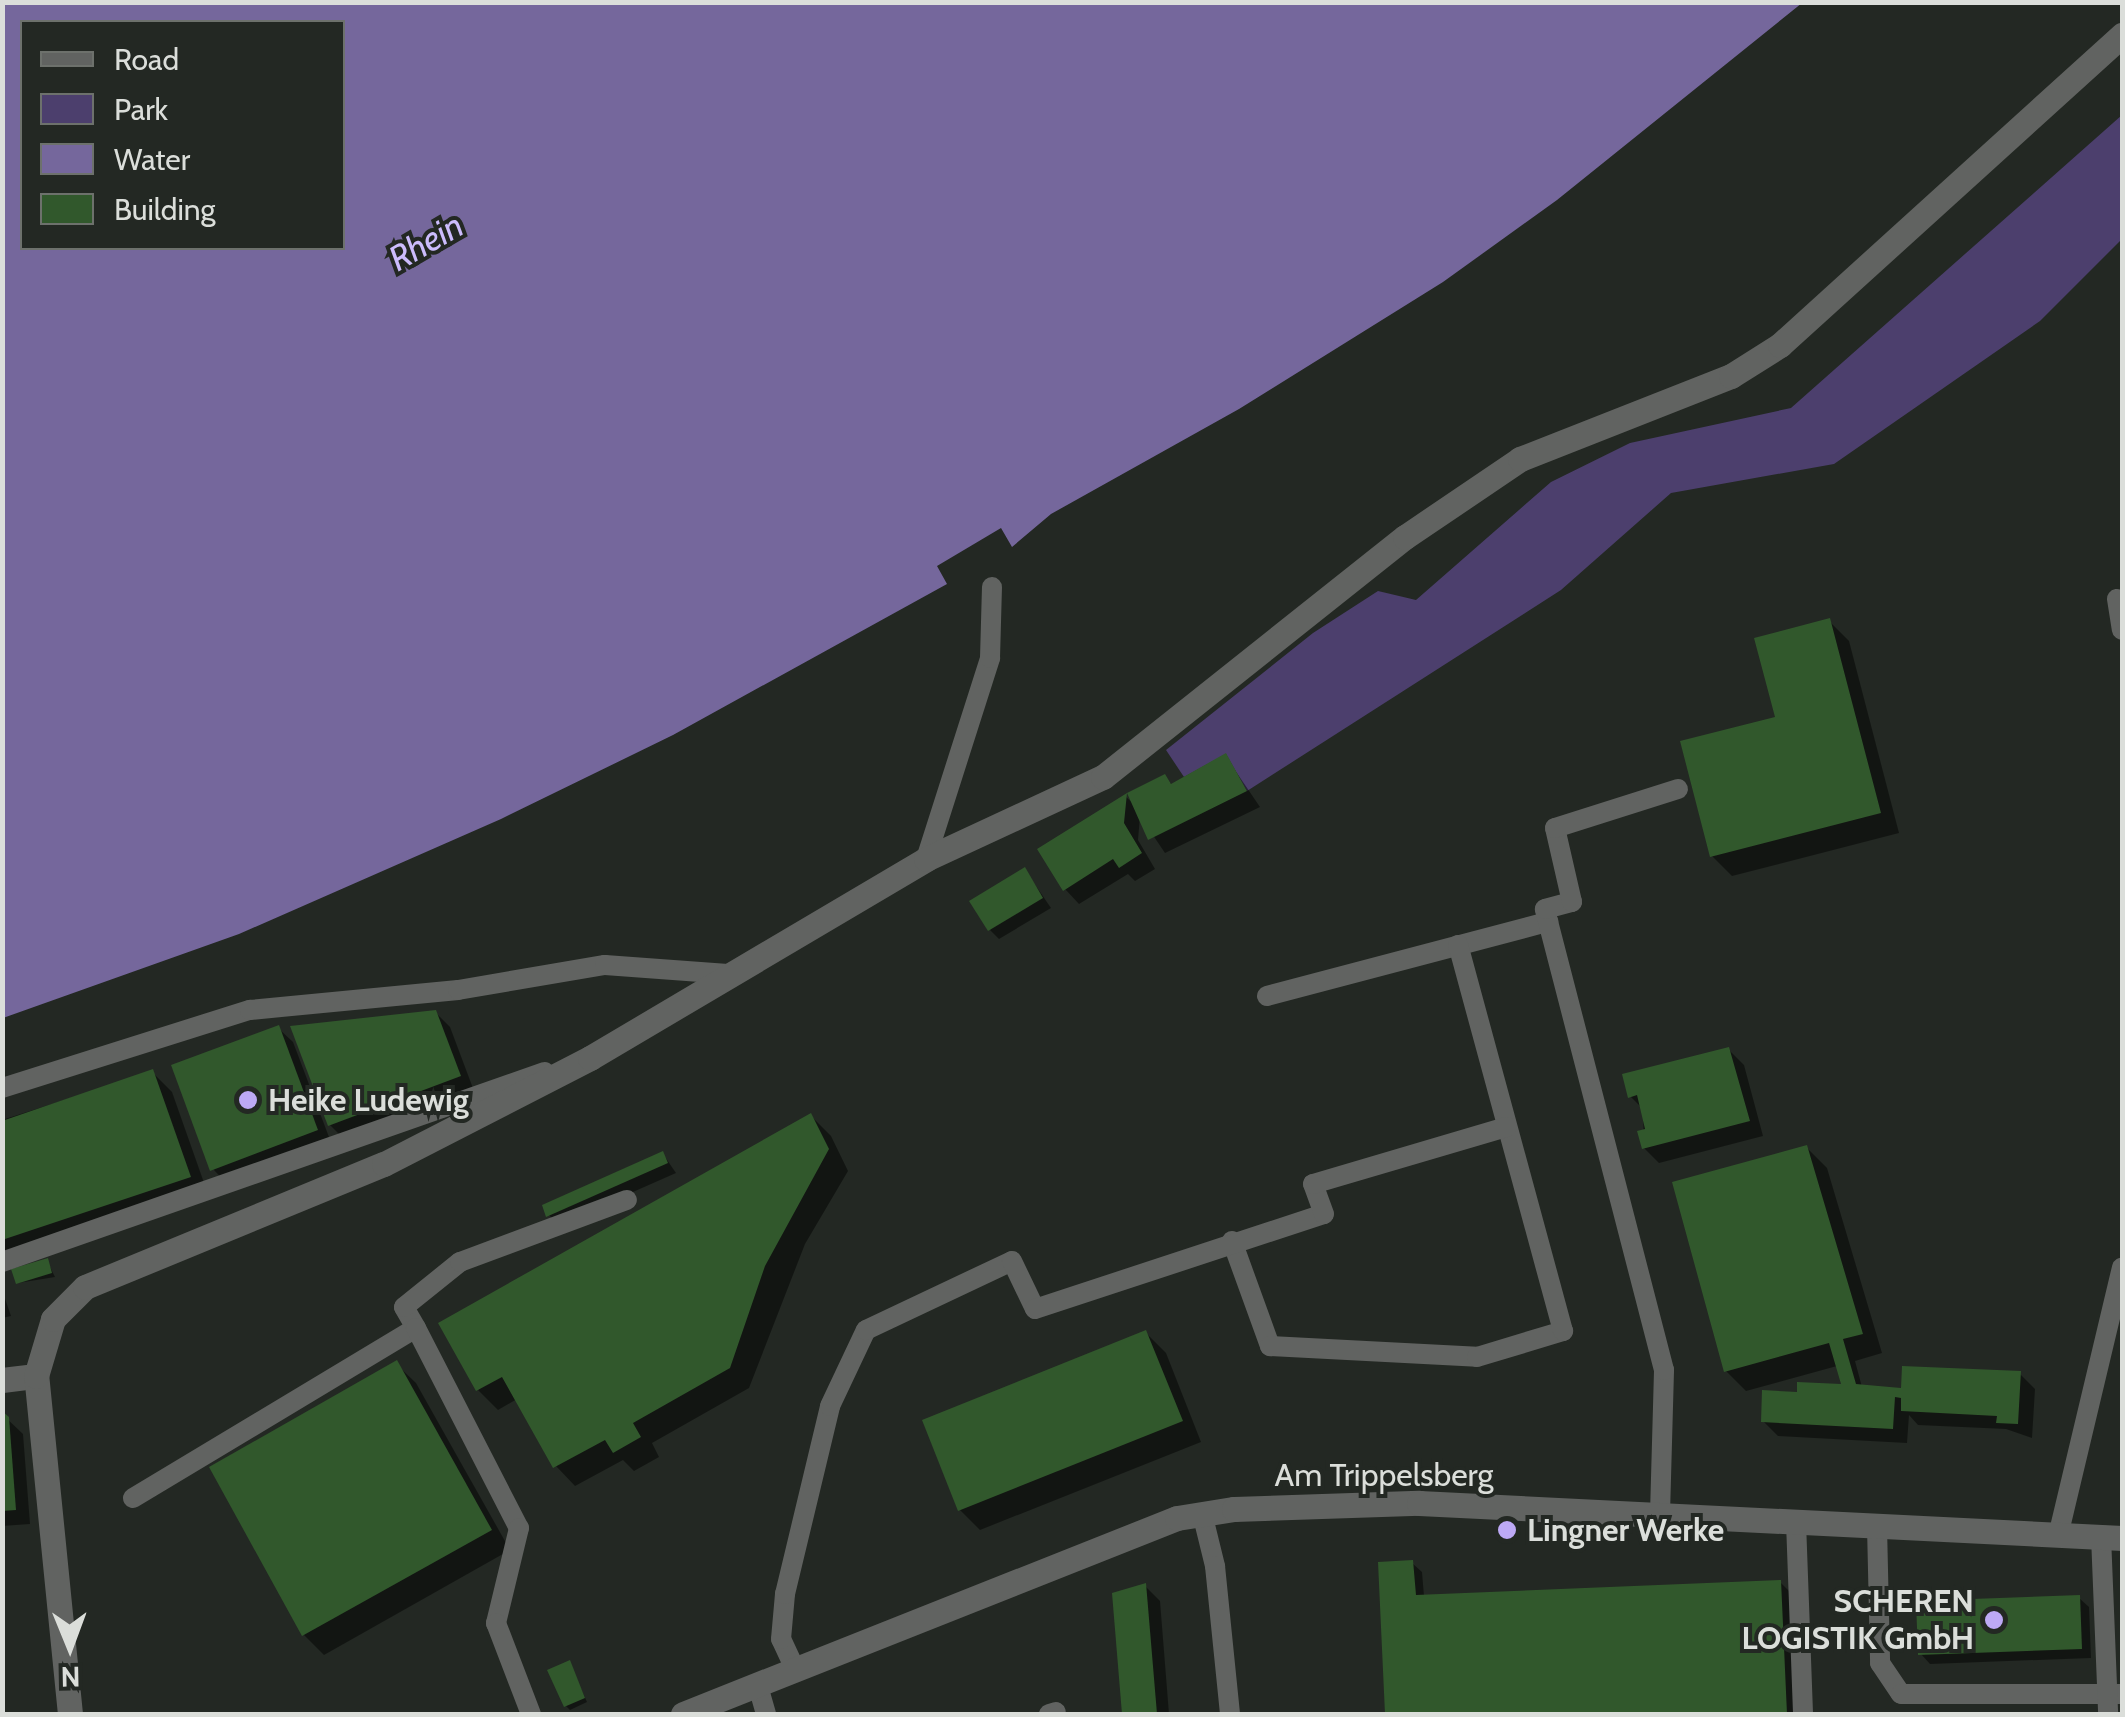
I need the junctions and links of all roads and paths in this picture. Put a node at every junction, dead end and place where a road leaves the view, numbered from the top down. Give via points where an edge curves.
1 (2122, 36) edge
2 (992, 587) dead end
3 (2117, 600) dead end
4 (2122, 630) edge
5 (1678, 789) dead end
6 (926, 859) junction
7 (1548, 922) junction
8 (1458, 944) junction
9 (728, 974) junction
10 (1267, 996) dead end
11 (590, 1058) junction
12 (2, 1088) edge
13 (1507, 1127) junction
14 (627, 1200) dead end
15 (1232, 1241) junction
16 (2, 1262) edge
17 (2122, 1268) edge
18 (416, 1328) junction
19 (36, 1376) junction
20 (2, 1380) edge
21 (133, 1498) dead end
22 (1202, 1514) junction
23 (1660, 1514) junction
24 (1796, 1522) junction
25 (1877, 1526) junction
26 (2058, 1536) junction
27 (2112, 1537) edge
28 (796, 1671) junction
29 (758, 1686) junction
30 (2113, 1701) edge
31 (70, 1714) edge
32 (531, 1714) edge
33 (683, 1714) edge
34 (766, 1714) edge
35 (1230, 1714) edge
36 (1803, 1714) edge

1 - 6 street via 1780,345 1731,376 1520,459 1405,536 1103,777
2 - 6 lane via 990,658
3 - 4 lane
5 - 7 lane via 1555,828 1572,902 1544,909
6 - 9 street
7 - 8 lane
7 - 23 lane via 1664,1370
8 - 10 lane
8 - 13 lane
9 - 11 street
9 - 12 lane via 606,965 458,990 250,1010
11 - 16 lane via 423,1110 309,1158
11 - 19 street via 384,1164 85,1287 53,1319
13 - 15 lane via 1313,1184 1324,1214
13 - 15 lane via 1563,1330 1477,1358 1270,1346
14 - 18 lane via 460,1262 404,1307
15 - 28 lane via 1035,1310 1012,1260 866,1330 830,1406 785,1594 780,1639
17 - 26 lane
18 - 21 lane
18 - 32 lane via 519,1528 496,1623
19 - 20 street
19 - 31 street
22 - 23 street, Am Trippelsberg via 1419,1503
22 - 28 street, Am Trippelsberg via 1177,1518
22 - 35 lane via 1215,1566
23 - 24 street, Am Trippelsberg
24 - 25 street, Am Trippelsberg
24 - 36 lane
25 - 26 street, Am Trippelsberg
25 - 30 lane via 1880,1664 1901,1694
26 - 27 street, Am Trippelsberg
27 - 30 lane
28 - 29 street, Am Trippelsberg
29 - 33 street, Am Trippelsberg
29 - 34 lane

